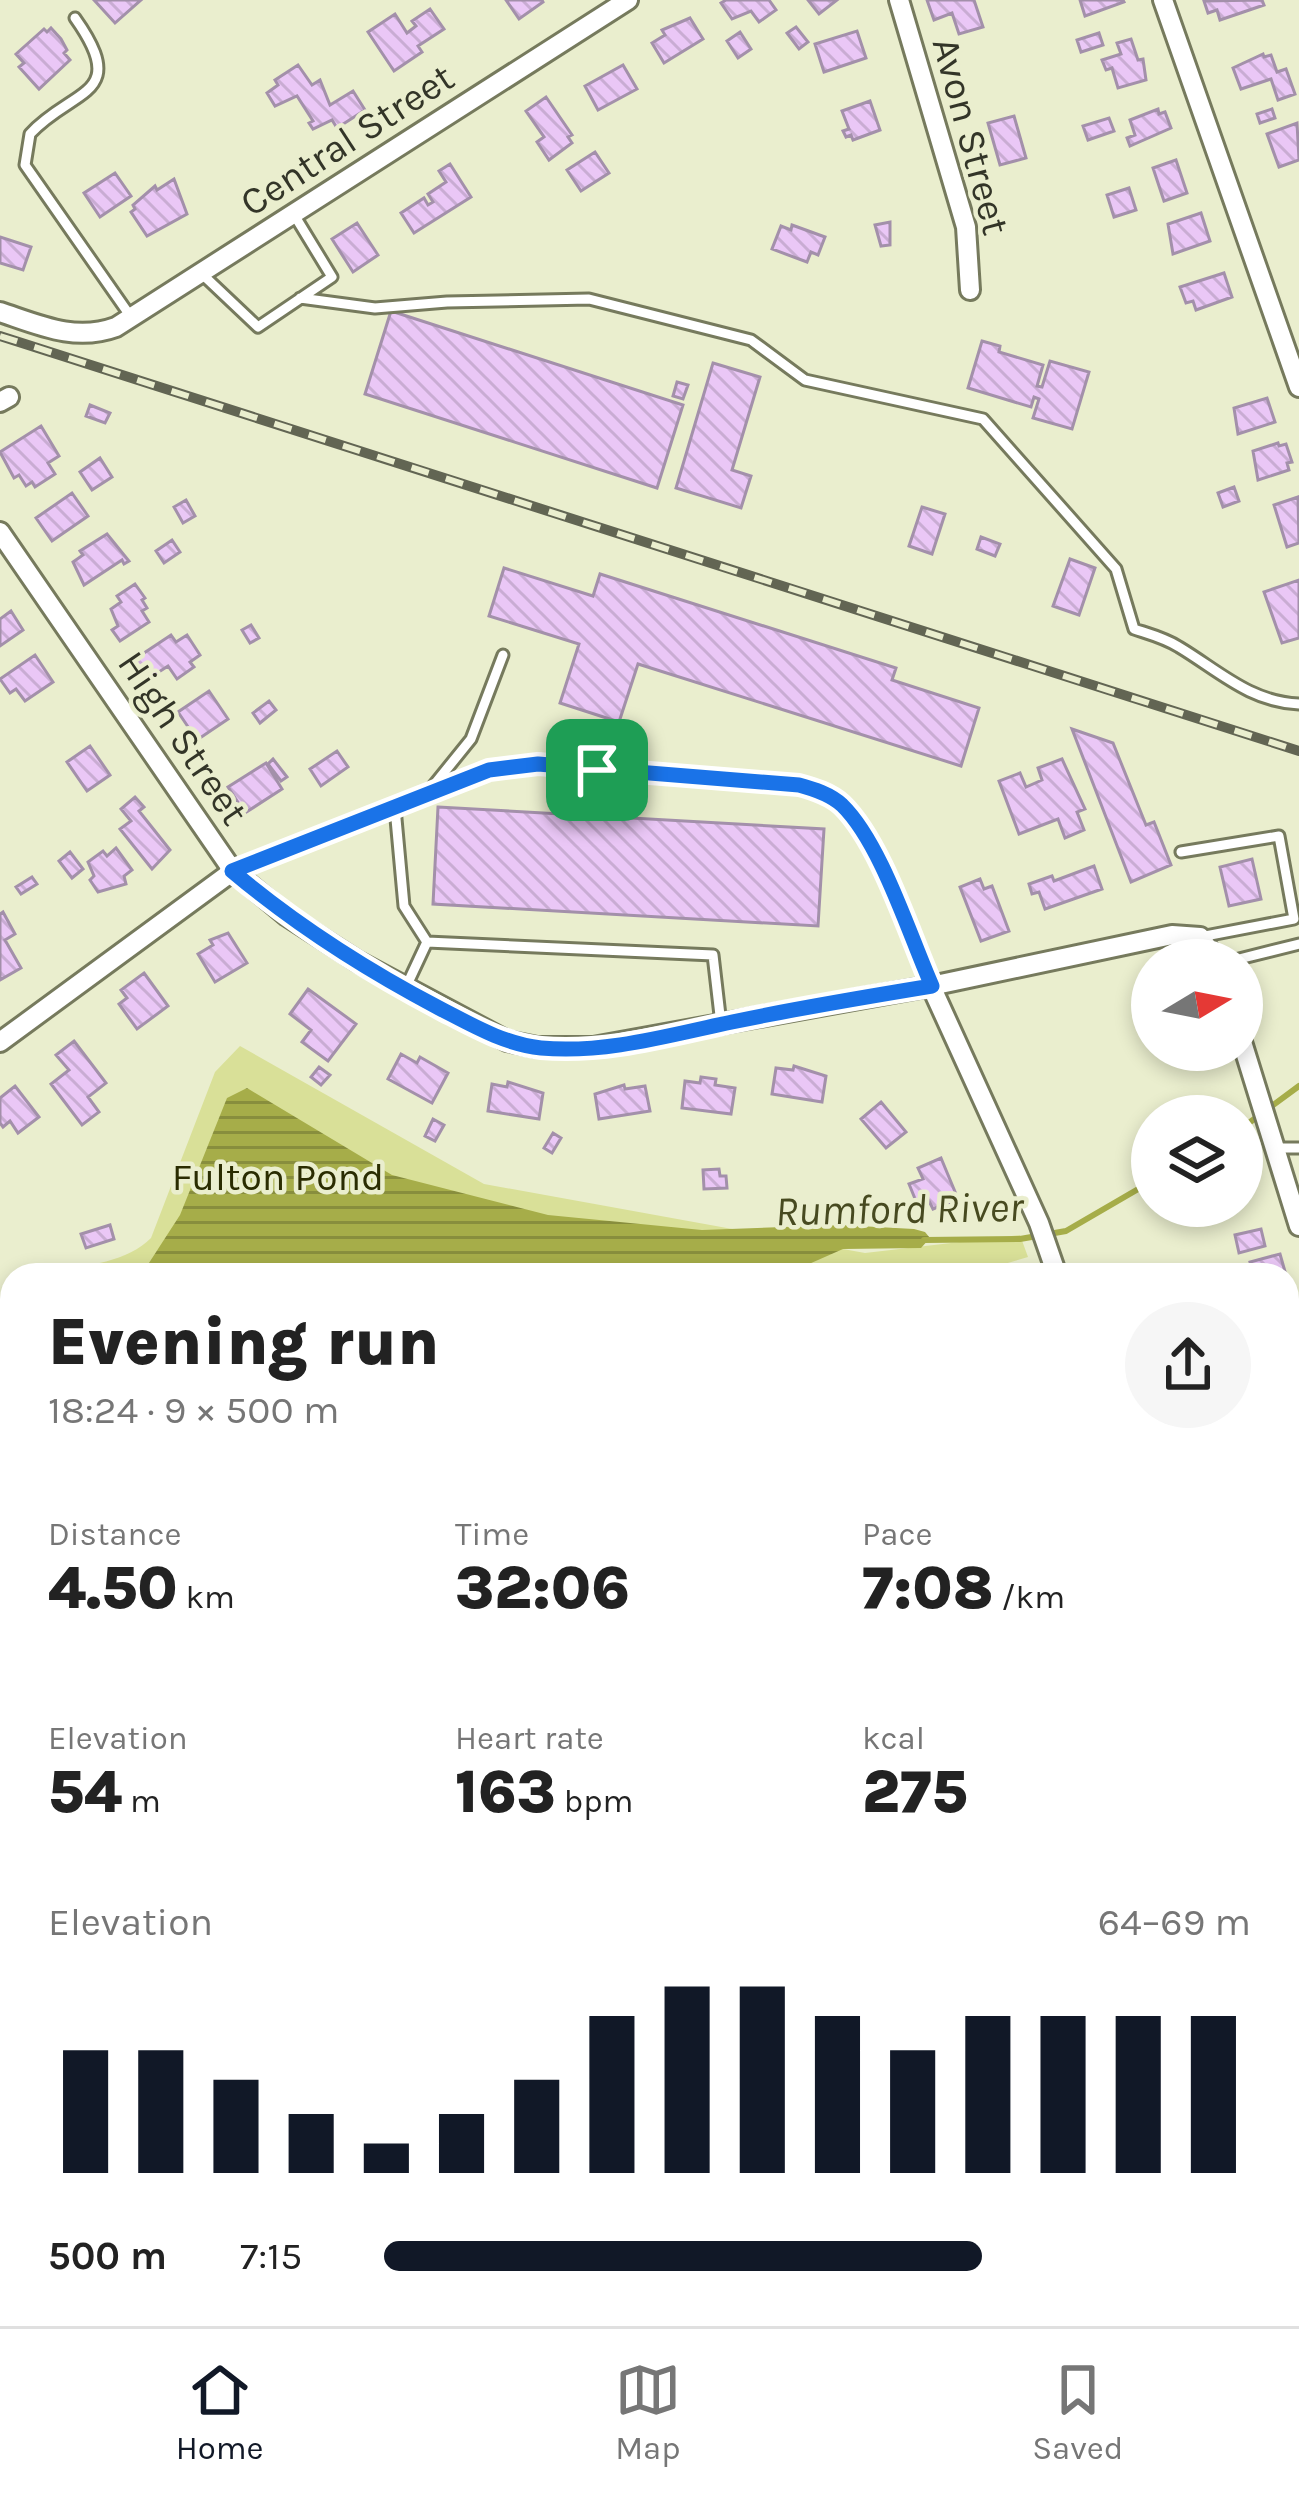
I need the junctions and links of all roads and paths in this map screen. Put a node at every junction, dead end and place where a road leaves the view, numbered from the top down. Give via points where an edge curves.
1 (628, 0) edge
2 (899, 0) edge
3 (1163, 0) edge
4 (75, 18) dead end
5 (293, 213) junction
6 (201, 274) junction
7 (970, 290) dead end
8 (300, 298) junction
9 (0, 312) edge
10 (131, 318) junction
11 (1299, 387) edge
12 (0, 532) edge
13 (503, 655) dead end
14 (1299, 704) edge
15 (425, 795) junction
16 (394, 808) junction
17 (1181, 852) dead end
18 (232, 871) junction
19 (1200, 937) joint
20 (427, 942) junction
21 (1299, 944) edge
22 (1263, 953) edge
23 (932, 986) junction
24 (405, 989) junction
25 (721, 1024) junction
26 (0, 1042) edge
27 (1251, 1071) edge
28 (1272, 1142) junction
29 (1299, 1148) edge
30 (1299, 1226) edge
31 (1053, 1263) edge

1 - 5 street, Central Street
2 - 7 street, Avon Street via 966,227
3 - 11 street
4 - 10 lane via 92,41 96,79 85,96 30,134 25,165
5 - 6 street, Central Street
5 - 8 lane via 332,277
6 - 8 lane via 258,327
6 - 10 street, Central Street
8 - 14 lane via 376,308 590,299 752,340 805,380 983,419 1116,569 1134,629 1174,643 1250,694
9 - 10 street, Central Street via 65,333 100,333
12 - 18 street, High Street
13 - 15 lane via 471,739
15 - 16 lane
15 - 23 lane via 489,770 538,764 821,791 865,832
16 - 18 lane
16 - 20 lane via 404,906
17 - 19 lane via 1279,836 1294,919
18 - 24 street, High Street via 286,916
18 - 26 street
19 - 23 street, High Street via 1172,935
20 - 24 lane
20 - 25 lane via 712,955
21 - 22 lane
23 - 25 street, High Street
23 - 31 street
24 - 25 street, High Street via 507,1041 537,1047 593,1047
27 - 28 street
28 - 29 lane
28 - 30 street

